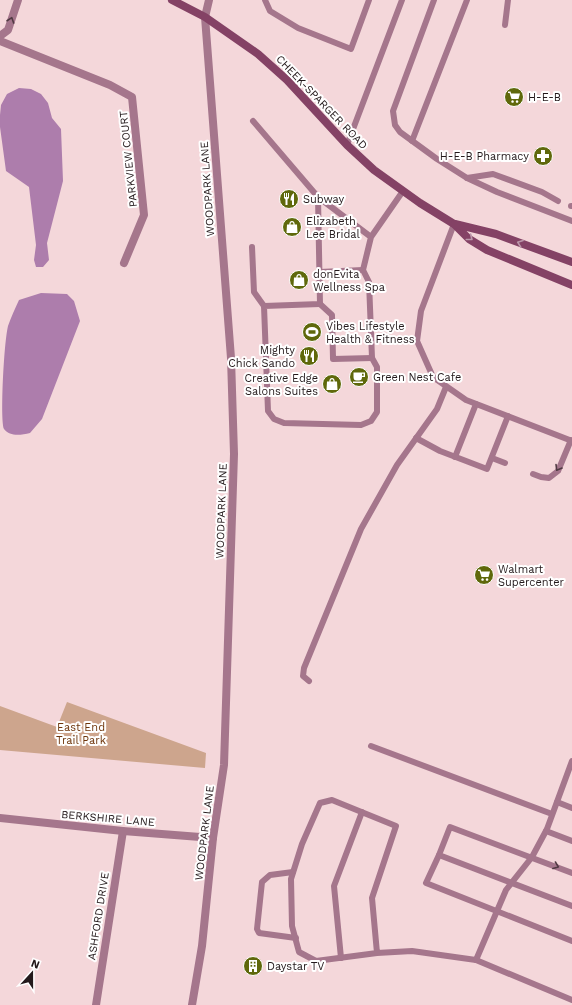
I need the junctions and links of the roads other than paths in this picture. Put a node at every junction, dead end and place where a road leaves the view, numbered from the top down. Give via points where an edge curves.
1 (18, 0) edge
2 (172, 0) edge
3 (209, 0) edge
4 (265, 0) edge
5 (369, 0) edge
6 (402, 0) edge
7 (434, 0) edge
8 (467, 0) edge
9 (508, 0) edge
10 (205, 17) junction
11 (505, 25) dead end
12 (0, 36) edge
13 (0, 41) edge
14 (253, 121) dead end
15 (412, 141) junction
16 (347, 144) junction
17 (467, 178) junction
18 (403, 191) junction
19 (318, 197) junction
20 (558, 201) dead end
21 (572, 222) edge
22 (454, 224) junction
23 (371, 237) junction
24 (252, 247) dead end
25 (572, 262) edge
26 (124, 263) dead end
27 (363, 270) junction
28 (320, 272) junction
29 (572, 285) edge
30 (320, 304) junction
31 (264, 306) junction
32 (372, 358) junction
33 (446, 387) junction
34 (476, 404) junction
35 (508, 416) junction
36 (416, 438) junction
37 (571, 440) edge
38 (455, 457) junction
39 (492, 458) junction
40 (505, 463) dead end
41 (533, 474) dead end
42 (309, 681) dead end
43 (371, 746) dead end
44 (572, 761) edge
45 (569, 776) edge
46 (557, 802) junction
47 (572, 808) edge
48 (362, 812) junction
49 (552, 814) junction
50 (0, 818) edge
51 (123, 831) junction
52 (546, 831) junction
53 (214, 838) junction
54 (572, 841) edge
55 (438, 855) junction
56 (532, 857) junction
57 (293, 872) junction
58 (572, 873) edge
59 (511, 882) junction
60 (572, 906) edge
61 (497, 912) junction
62 (296, 938) junction
63 (572, 941) edge
64 (377, 953) junction
65 (341, 958) junction
66 (476, 960) junction
67 (572, 1000) edge
68 (96, 1005) edge
69 (192, 1005) edge

12 -> 1 street via 8,30
2 - 10 main road, CHEEK-SPARGER ROAD
3 - 10 street, WOODPARK LANE
4 - 5 lane via 270,11 298,28 351,49
6 - 16 lane
7 - 15 lane via 392,111 395,125
8 - 15 lane
9 - 11 lane
10 - 16 main road, CHEEK-SPARGER ROAD via 258,54 287,80
10 - 53 street, WOODPARK LANE via 231,358 234,454 224,765
13 - 26 street, PARKVIEW COURT via 110,85 132,97 144,215
14 - 19 lane
15 - 17 lane
16 - 18 main road, CHEEK-SPARGER ROAD via 374,170
17 - 20 lane via 493,174 542,192
17 - 21 lane
18 - 22 main road, CHEEK-SPARGER ROAD
18 - 23 lane
19 - 23 lane
19 - 28 lane
25 -> 22 main road, CHEEK-SPARGER ROAD via 496,234
22 -> 29 main road, CHEEK-SPARGER ROAD via 469,239 488,250
22 - 33 lane via 421,311 418,341 433,377
23 - 27 lane
24 - 31 lane via 254,292
27 - 28 lane
27 - 32 lane via 369,282
28 - 30 lane
30 - 31 lane
30 - 32 lane via 332,315 333,359
31 - 32 lane via 268,411 274,419 284,423 361,425 371,421 377,412 377,367
33 - 34 lane
33 - 36 lane via 437,409
34 - 35 lane
34 - 38 lane
35 - 37 lane
35 - 39 lane
36 - 38 lane
36 - 42 lane via 396,465 361,529 304,668 304,676
37 -> 41 lane via 558,471 549,478
38 - 39 lane via 487,468
39 - 40 lane
43 - 49 lane
44 - 45 lane
45 - 46 lane
46 - 47 lane
46 - 49 lane
48 - 57 lane via 332,800 320,802
48 - 64 lane via 396,826 372,898
48 - 65 lane via 334,886
49 - 52 lane
50 - 51 street, BERKSHIRE LANE
51 - 53 street, BERKSHIRE LANE
51 - 68 street, ASHFORD DRIVE
52 - 54 lane
52 - 56 lane
53 - 69 street, WOODPARK LANE via 202,946
55 - 56 lane via 450,827
55 - 59 lane
55 - 61 lane via 426,883
56 -> 58 lane
56 - 59 lane
57 - 62 lane via 290,879 292,926
57 - 62 lane via 270,875 262,882 257,929 259,933
59 - 60 lane
59 - 61 lane
61 - 63 lane
61 - 66 lane
62 - 65 lane via 299,952 316,961
64 - 65 lane
64 - 66 lane via 412,951
66 - 67 lane

